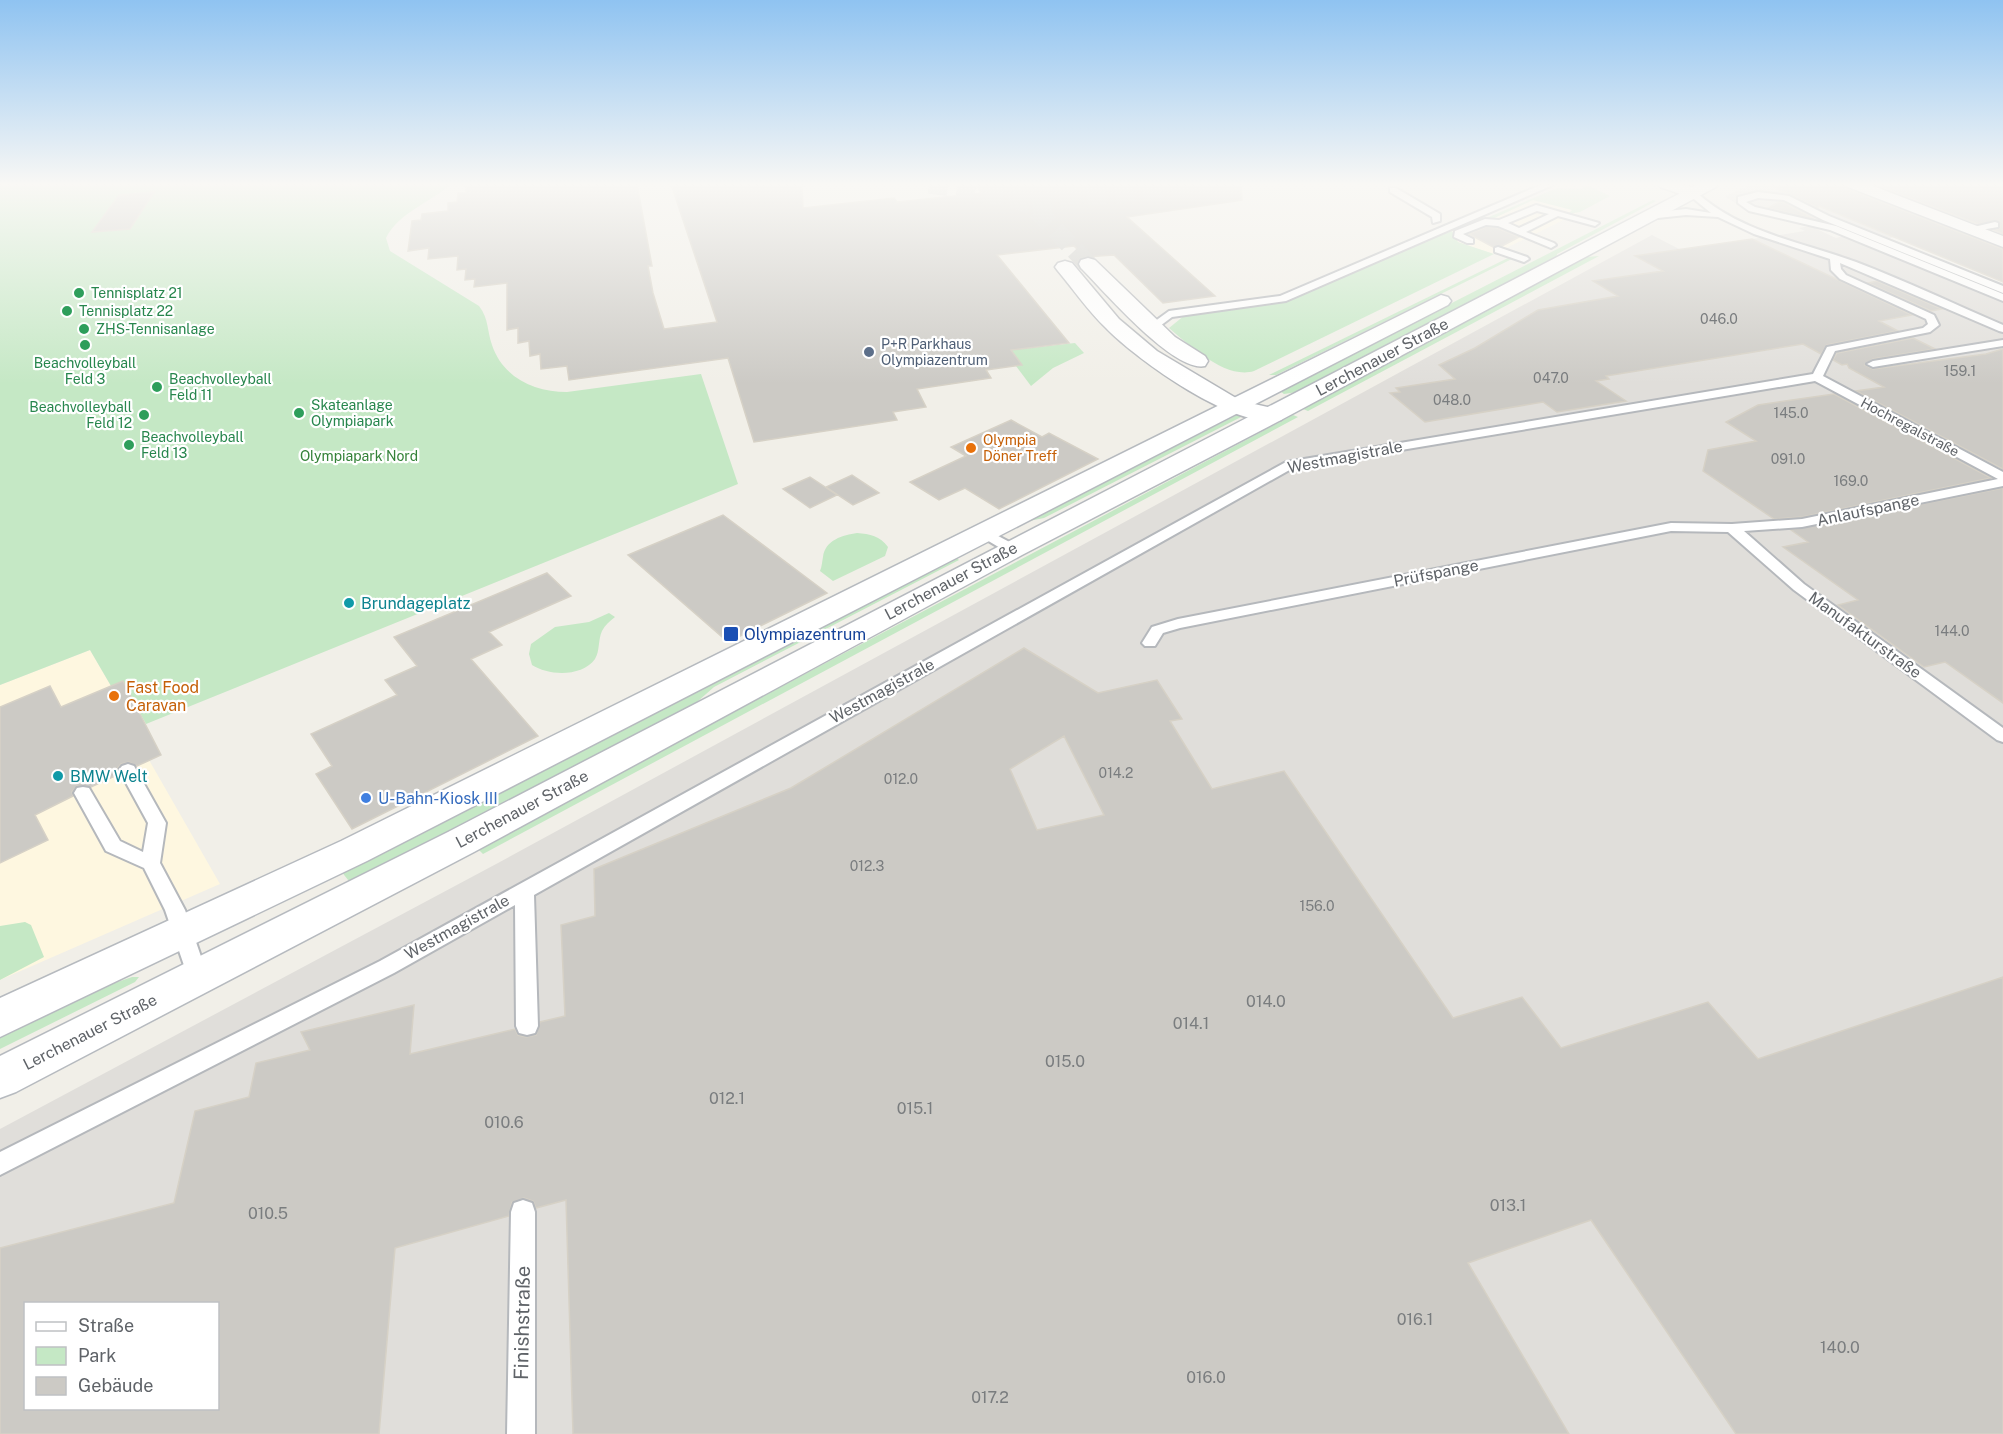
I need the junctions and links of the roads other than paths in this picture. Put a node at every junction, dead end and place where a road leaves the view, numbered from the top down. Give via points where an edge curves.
1 (1395, 251) edge
2 (1501, 251) edge
3 (1540, 251) edge
4 (1582, 251) edge
5 (1816, 251) edge
6 (1823, 251) edge
7 (1889, 251) edge
8 (1907, 251) edge
9 (1834, 257) junction
10 (1524, 259) junction
11 (1089, 264) tunnel mouth
12 (1065, 267) tunnel mouth
13 (1503, 270) dead end
14 (2003, 290) edge
15 (1461, 291) dead end
16 (2003, 298) edge
17 (1112, 323) junction
18 (1152, 327) junction
19 (2003, 329) edge
20 (2003, 343) edge
21 (1873, 364) dead end
22 (1214, 370) dead end
23 (1817, 377) junction
24 (1233, 380) dead end
25 (1243, 401) junction
26 (1273, 415) junction
27 (2003, 477) edge
28 (2003, 482) edge
29 (1732, 528) junction
30 (999, 541) junction
31 (1150, 643) dead end
32 (2003, 736) edge
33 (128, 770) dead end
34 (83, 793) dead end
35 (151, 863) junction
36 (524, 891) junction
37 (182, 933) junction
38 (198, 977) junction
39 (0, 1018) edge
40 (527, 1026) dead end
41 (0, 1078) edge
42 (0, 1164) edge
43 (524, 1212) dead end
44 (520, 1434) edge

1 - 18 lane via 1282,299 1169,314
2 - 10 lane
3 - 10 main road
4 - 26 main road, Lerchenauer Straße
5 - 9 lane
6 - 9 lane
7 - 16 lane
8 - 14 lane
9 - 19 lane
9 - 23 lane via 1836,270 1843,277 1930,317 1934,325 1926,330 1831,349
10 - 13 main road
11 - 18 main road
12 - 17 main road
15 - 25 main road, Lerchenauer Straße
17 - 18 main road
17 - 25 main road via 1149,356
18 - 22 main road via 1182,352
20 - 21 lane
23 - 27 lane, Hochregalstraße
23 - 36 lane, Westmagistrale via 1290,465
24 - 25 main road via 1243,385
25 - 26 main road
25 - 30 main road, Lerchenauer Straße
26 - 30 main road, Lerchenauer Straße
28 - 29 lane, Anlaufspange via 1803,523
29 - 31 lane, Prüfspange via 1671,527 1202,619 1157,630
29 - 32 lane, Manufakturstraße via 1799,587
30 - 37 main road, Lerchenauer Straße
30 - 38 main road, Lerchenauer Straße via 451,847
33 - 35 lane via 157,823
34 - 35 lane via 113,846
35 - 37 lane
36 - 40 lane
36 - 42 lane, Westmagistrale via 387,967
37 - 38 lane
37 - 39 main road, Lerchenauer Straße
38 - 41 main road, Lerchenauer Straße
43 - 44 lane, Finishstraße

